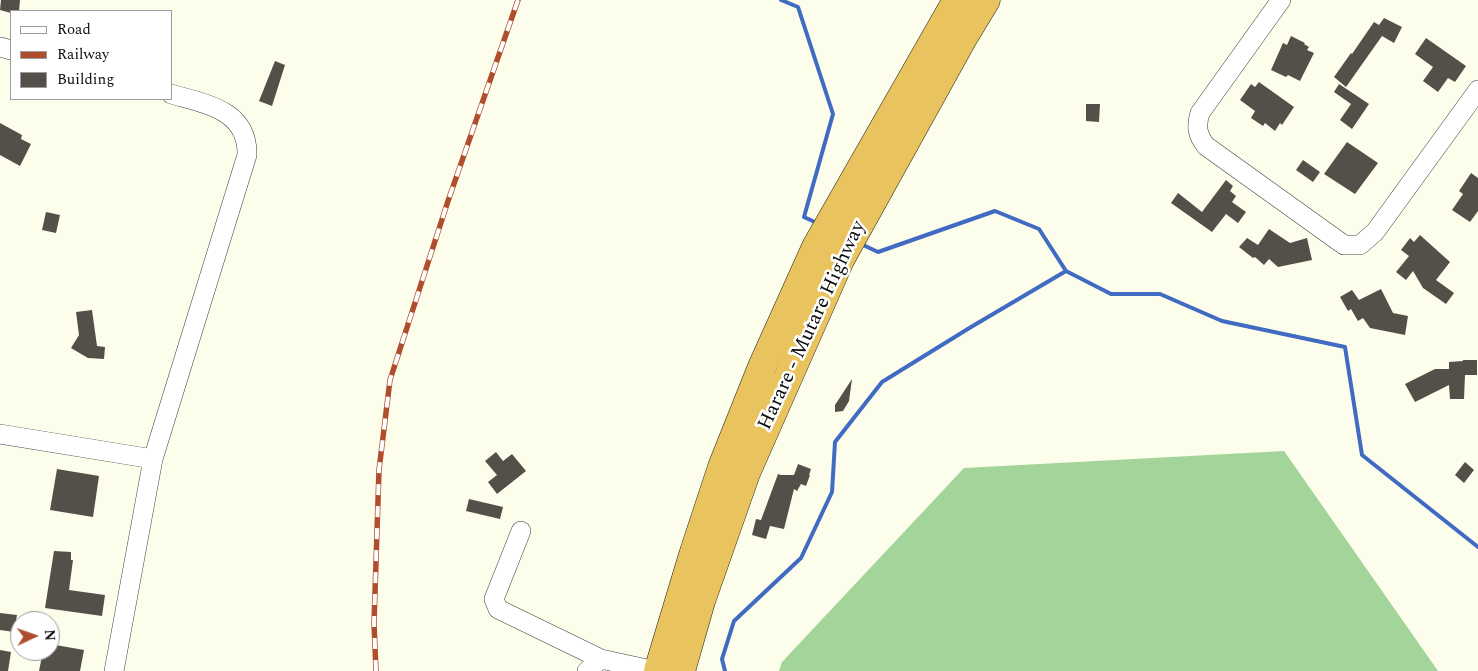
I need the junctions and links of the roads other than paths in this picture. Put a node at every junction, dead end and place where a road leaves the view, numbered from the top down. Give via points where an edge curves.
1 (956, 0) edge
2 (986, 0) edge
3 (1281, 0) edge
4 (1478, 90) edge
5 (172, 94) edge
6 (845, 222) junction
7 (0, 434) edge
8 (153, 459) junction
9 (521, 531) dead end
10 (601, 658) junction
11 (114, 671) edge
12 (587, 671) edge
13 (657, 671) edge
14 (681, 671) edge

1 - 6 highway, Harare - Mutare Highway
2 - 6 highway, Harare - Mutare Highway
3 - 4 street via 1200,113 1198,130 1206,146 1344,245 1360,244 1375,232
5 - 8 street via 224,111 233,118 241,127 248,155
6 - 13 highway, Harare - Mutare Highway via 816,246 762,367 722,467
6 - 14 highway, Harare - Mutare Highway via 840,260 746,473 701,601
7 - 8 street
8 - 11 street
9 - 10 street via 494,598 498,609
10 - 12 street
10 - 13 street

